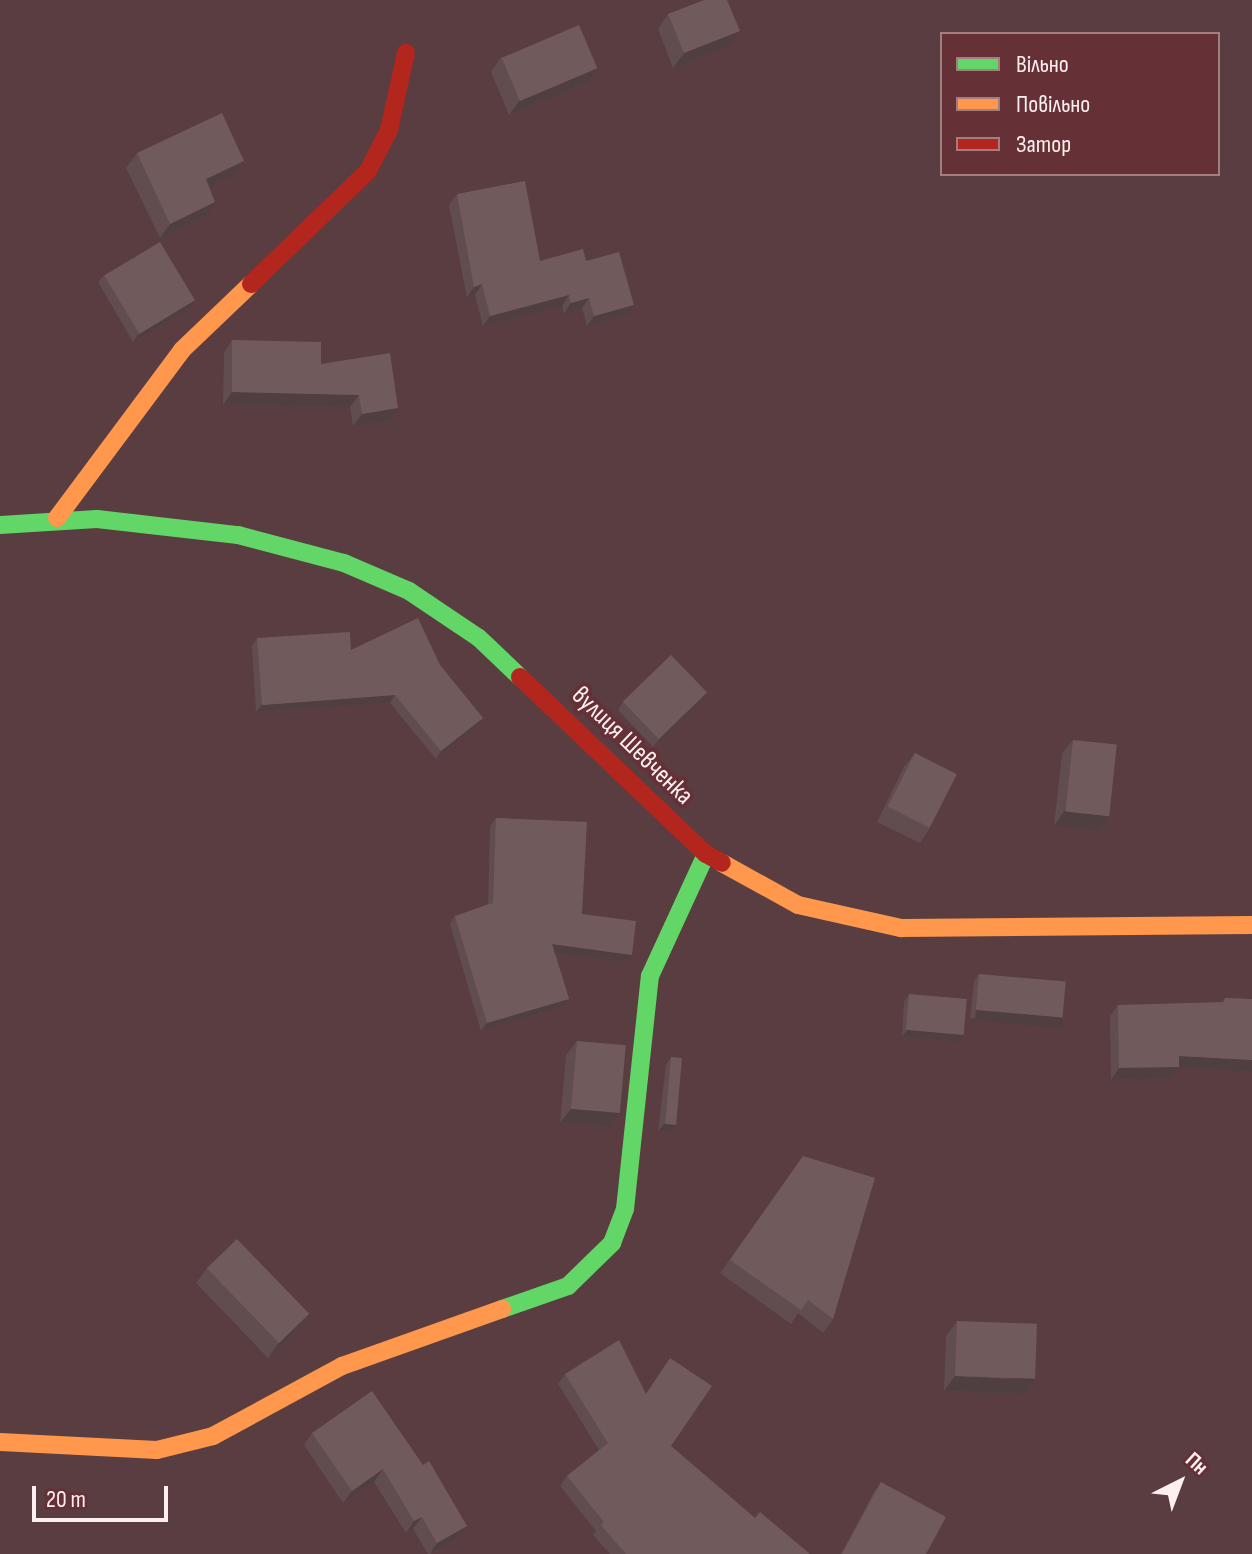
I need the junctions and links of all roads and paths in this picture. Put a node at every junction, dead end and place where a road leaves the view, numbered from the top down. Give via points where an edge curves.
1 (406, 53) dead end
2 (57, 518) junction
3 (0, 525) edge
4 (706, 854) junction
5 (1252, 925) edge
6 (0, 1442) edge

1 - 2 street via 389,130 368,171 182,350
2 - 3 street, вулиця Шевченка
2 - 4 street, вулиця Шевченка via 238,535 344,563 409,591 479,638
4 - 5 street, вулиця Шевченка via 798,905 901,928
4 - 6 street via 650,976 625,1209 612,1243 568,1286 342,1366 213,1436 157,1450

